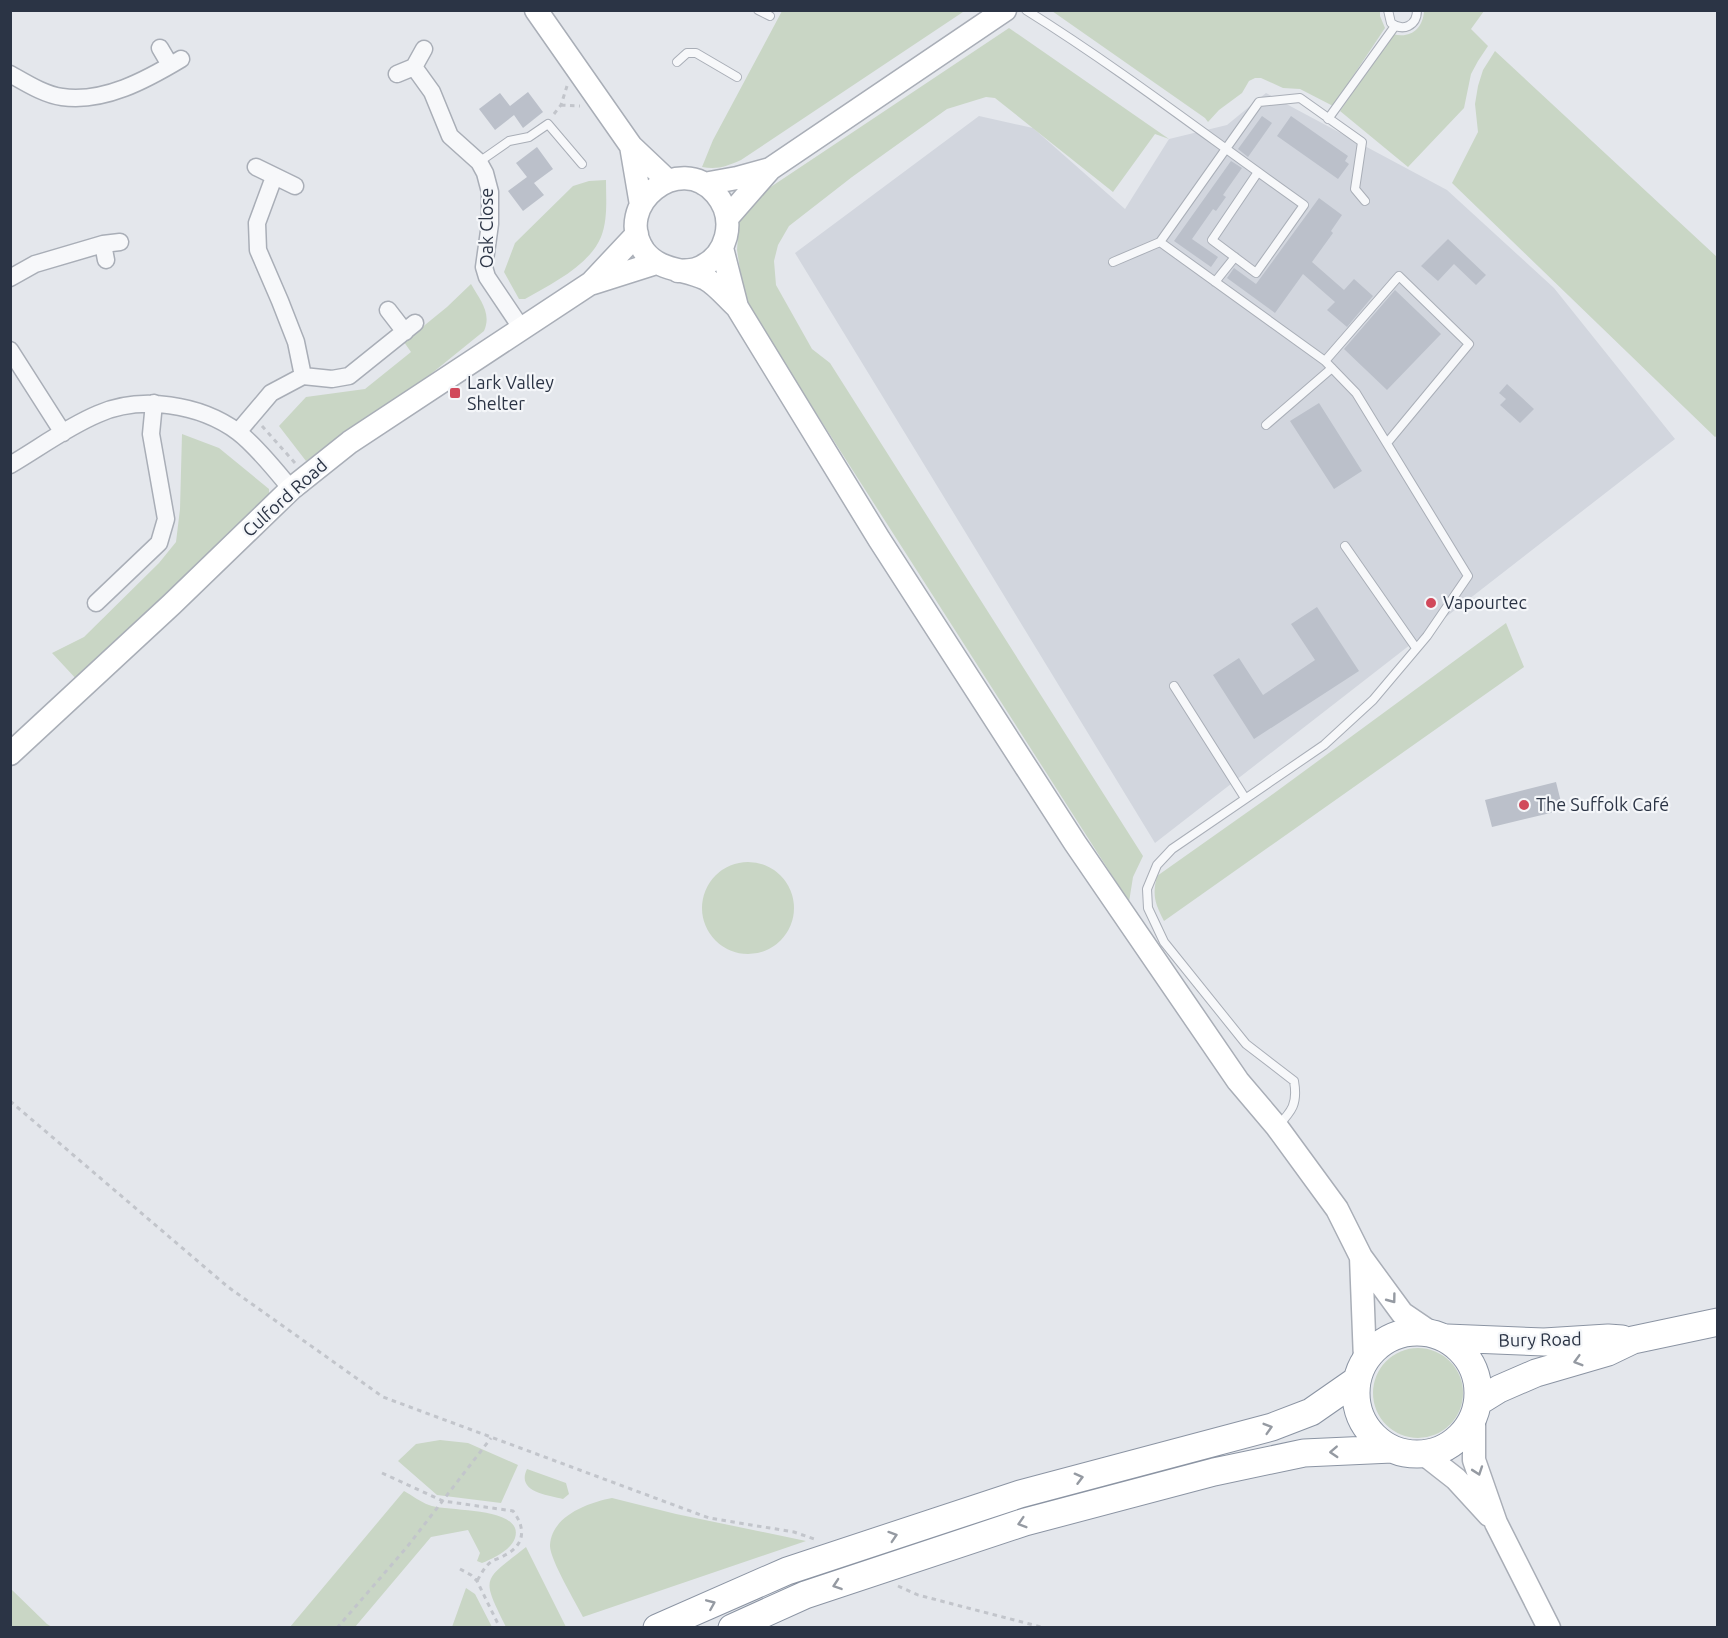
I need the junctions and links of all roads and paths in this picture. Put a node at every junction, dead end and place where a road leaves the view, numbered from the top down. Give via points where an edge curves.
1 (536, 10) edge
2 (759, 10) edge
3 (1005, 10) edge
4 (1026, 10) edge
5 (1388, 10) edge
6 (1417, 10) edge
7 (770, 16) dead end
8 (1395, 26) junction
9 (160, 48) dead end
10 (424, 49) dead end
11 (677, 62) dead end
12 (414, 68) junction
13 (10, 74) edge
14 (397, 74) dead end
15 (737, 76) dead end
16 (568, 80) dead end
17 (561, 105) junction
18 (587, 106) dead end
19 (1328, 119) junction
20 (548, 124) junction
21 (631, 146) junction
22 (1226, 149) junction
23 (479, 162) junction
24 (582, 164) dead end
25 (256, 168) dead end
26 (770, 168) junction
27 (1258, 172) junction
28 (274, 177) junction
29 (668, 181) junction
30 (704, 184) junction
31 (294, 186) dead end
32 (1365, 201) dead end
33 (641, 205) junction
34 (728, 217) junction
35 (637, 234) junction
36 (1160, 242) junction
37 (110, 249) dead end
38 (722, 249) junction
39 (1235, 257) junction
40 (656, 262) junction
41 (1113, 262) dead end
42 (678, 271) junction
43 (10, 278) edge
44 (1215, 282) junction
45 (591, 283) junction
46 (736, 307) junction
47 (388, 310) dead end
48 (522, 329) junction
49 (10, 350) edge
50 (1325, 361) junction
51 (1332, 368) junction
52 (303, 376) junction
53 (154, 403) junction
54 (253, 415) junction
55 (1266, 425) dead end
56 (238, 432) junction
57 (63, 433) junction
58 (1387, 443) junction
59 (295, 463) dead end
60 (10, 465) edge
61 (291, 489) junction
62 (1345, 546) dead end
63 (96, 603) dead end
64 (1416, 648) junction
65 (1174, 686) dead end
66 (10, 754) edge
67 (1245, 798) junction
68 (10, 1101) edge
69 (1277, 1127) junction
70 (1361, 1257) junction
71 (1718, 1322) edge
72 (1438, 1335) junction
73 (1633, 1340) junction
74 (1361, 1370) junction
75 (1476, 1409) junction
76 (491, 1438) junction
77 (1392, 1449) junction
78 (1424, 1455) junction
79 (382, 1473) dead end
80 (443, 1501) junction
81 (1496, 1523) junction
82 (794, 1532) dead end
83 (460, 1569) dead end
84 (870, 1574) junction
85 (477, 1581) junction
86 (337, 1628) edge
87 (500, 1628) edge
88 (657, 1628) edge
89 (732, 1628) edge
90 (1045, 1628) edge
91 (1549, 1628) edge

1 - 21 main road
2 - 7 lane
3 - 26 main road
4 - 22 lane
5 - 8 lane via 1388,18
6 - 8 lane via 1410,26
8 - 19 lane
9 - 13 street via 175,62 134,84 87,99 60,97
10 - 12 street
11 - 15 lane via 687,53 696,53
12 - 14 street
12 - 23 street, Oak Close via 432,92 450,136
16 - 17 path
17 - 18 path
17 - 20 path
19 - 22 lane via 1300,98 1259,102
19 - 32 lane via 1362,142 1355,189
20 - 23 lane via 529,137 509,141
20 - 24 lane
21 - 29 main road
21 - 33 main road
22 - 27 lane
22 - 36 lane
23 - 48 street, Oak Close via 490,192 484,267
25 - 28 street
26 - 30 main road
26 - 34 main road
27 - 39 lane via 1212,240
27 - 39 lane via 1304,205 1256,273
28 - 31 street
28 - 52 street via 257,223 258,250 296,342
29 - 30 main road
29 - 33 main road via 657,186
30 - 34 main road via 715,192
33 - 35 main road
34 - 38 main road
35 - 40 main road via 644,250
35 - 45 main road, Culford Road
36 - 41 lane
36 - 44 lane
37 - 43 street via 35,264
38 - 42 main road via 710,262
38 - 46 main road
39 - 44 lane
40 - 42 main road
40 - 45 main road, Culford Road
42 - 46 main road via 706,279
44 - 50 lane
45 - 48 main road, Culford Road
46 - 69 main road via 879,539 1075,843 1238,1081
47 - 52 street via 410,328 349,376
48 - 61 main road, Culford Road via 350,442
49 - 57 street
50 - 51 lane
50 - 58 lane via 1399,276 1469,344
51 - 55 lane
51 - 58 lane via 1356,393
52 - 54 street via 271,393
53 - 56 street via 201,412
53 - 57 street via 134,403 99,413
53 - 63 street via 151,434 166,519 159,543
54 - 56 street
54 - 59 path
56 - 61 street
57 - 60 street
58 - 64 lane via 1468,576
61 - 66 main road, Culford Road
62 - 64 lane
64 - 67 lane via 1373,700 1324,745
65 - 67 lane
67 - 69 lane via 1172,849 1156,865 1147,889 1148,908 1164,942 1246,1044 1294,1081 1296,1096 1291,1112
68 - 76 path via 228,1287 383,1397
69 - 70 main road via 1337,1209
70 -> 72 main road via 1402,1313
70 - 74 main road
71 - 73 highway, Bury Road
72 - 73 highway, Bury Road via 1544,1342
72 - 74 highway via 1405,1332 1382,1342
72 - 75 highway via 1462,1350 1473,1365 1478,1383
73 -> 75 highway, Bury Road via 1608,1353 1536,1373 1499,1389
74 - 77 highway via 1356,1401 1362,1421 1375,1438
88 -> 74 highway via 787,1571 1020,1494 1272,1427 1311,1412
75 - 78 highway via 1463,1435 1445,1448
75 -> 81 main road via 1474,1460
76 - 80 path
76 - 82 path via 710,1518
77 - 78 highway
77 -> 84 highway via 1304,1453 1214,1472 1024,1522
78 - 81 main road via 1456,1479
79 - 80 path
80 - 85 path via 513,1511 520,1520 522,1539 516,1549 492,1561
80 - 86 path
81 - 91 main road
83 - 85 path
84 -> 89 highway via 805,1595
84 - 90 path via 918,1595
85 - 87 path

